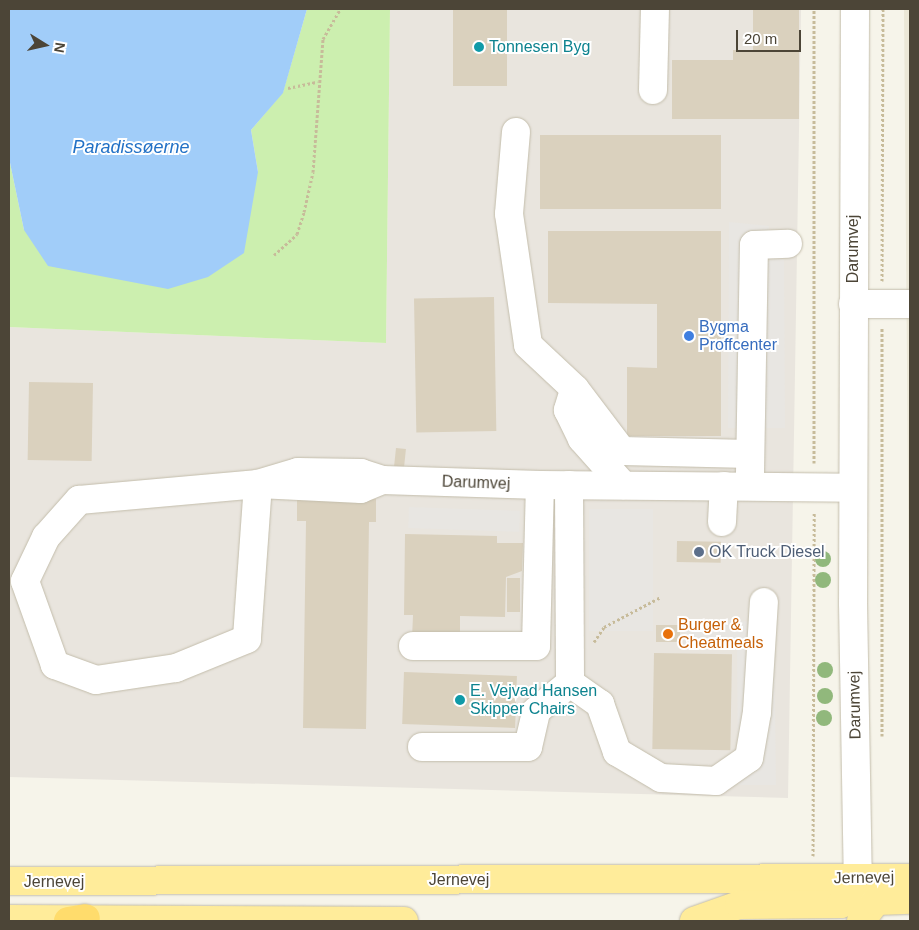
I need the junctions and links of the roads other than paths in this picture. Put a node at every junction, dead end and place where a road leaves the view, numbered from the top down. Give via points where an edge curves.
1 (655, 9) edge
2 (855, 9) edge
3 (653, 90) dead end
4 (516, 132) dead end
5 (788, 244) dead end
6 (853, 304) junction
7 (910, 304) edge
8 (575, 389) junction
9 (750, 454) junction
10 (258, 484) junction
11 (540, 485) junction
12 (569, 485) junction
13 (624, 486) junction
14 (724, 486) junction
15 (750, 487) junction
16 (853, 488) junction
17 (722, 522) dead end
18 (764, 602) dead end
19 (413, 646) dead end
20 (570, 681) junction
21 (422, 747) dead end
22 (858, 878) junction
23 (910, 878) edge
24 (9, 881) edge
25 (910, 900) edge
26 (9, 919) edge
27 (76, 920) edge
28 (404, 921) edge
29 (694, 921) edge
30 (860, 921) edge

1 - 3 street
2 - 6 street, Darumvej
4 - 8 street via 509,214 528,345
5 - 9 street via 754,245
6 - 7 street
6 - 16 street, Darumvej
8 - 9 street via 622,451
8 - 13 street via 568,410 582,439
9 - 15 street
10 - 10 street, Darumvej via 79,500 46,538 25,581 55,666 96,680 176,668 247,639
10 - 11 street, Darumvej via 298,472 362,473 382,480
11 - 12 street, Darumvej
11 - 19 street via 536,646
12 - 13 street, Darumvej
12 - 20 street
13 - 14 street, Darumvej
14 - 15 street, Darumvej
14 - 17 street
15 - 16 street, Darumvej
16 - 22 street, Darumvej
18 - 20 street via 757,712 749,758 716,781 661,778 617,752 600,704
20 - 21 street via 536,711 528,747
22 - 23 main road, Jernevej
22 - 24 main road, Jernevej
22 - 29 main road via 841,904 739,905
22 - 30 street, Darumvej
25 - 30 main road via 876,901
26 - 27 main road
27 - 28 main road

